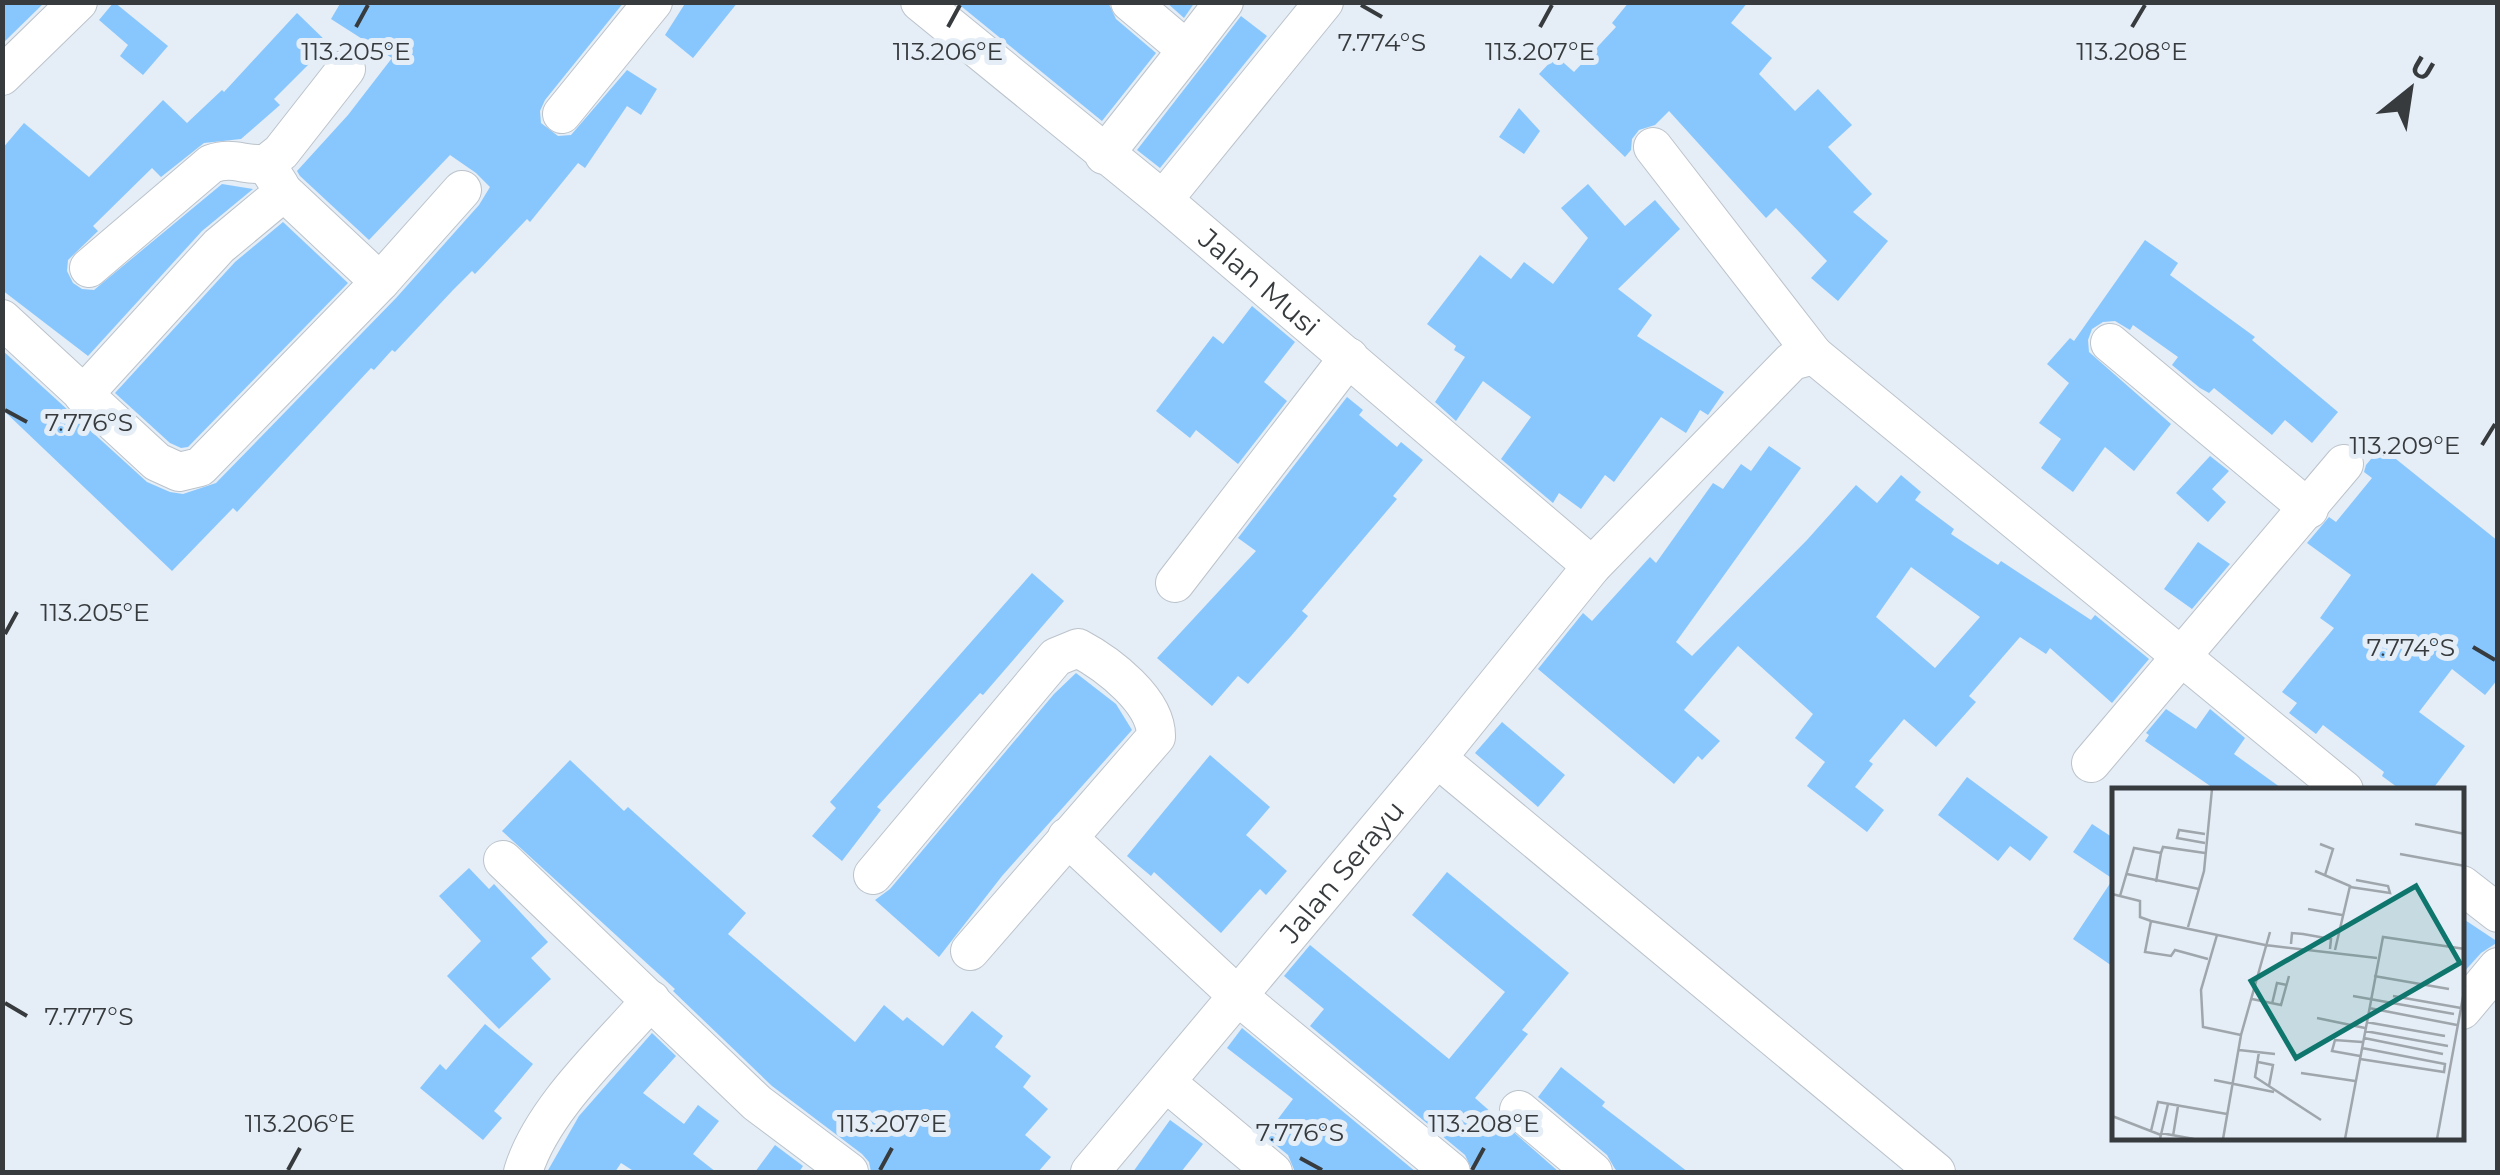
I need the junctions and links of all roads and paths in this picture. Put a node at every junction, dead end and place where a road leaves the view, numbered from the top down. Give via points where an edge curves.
1 (78, 2) edge
2 (652, 2) edge
3 (920, 2) edge
4 (1130, 2) edge
5 (1224, 2) edge
6 (1324, 2) edge
7 (1187, 50) junction
8 (346, 69) dead end
9 (2, 76) edge
10 (562, 114) dead end
11 (1653, 147) dead end
12 (1104, 155) junction
13 (275, 178) junction
14 (462, 190) dead end
15 (1163, 200) junction
16 (89, 268) dead end
17 (380, 282) junction
18 (2, 320) edge
19 (2110, 343) dead end
20 (1350, 356) junction
21 (1814, 356) junction
22 (82, 395) junction
23 (2344, 464) dead end
24 (2309, 509) junction
25 (1592, 566) junction
26 (1175, 583) dead end
27 (2180, 658) junction
28 (1437, 758) junction
29 (2090, 763) dead end
30 (2304, 778) edge
31 (2337, 788) edge
32 (1067, 837) junction
33 (503, 860) dead end
34 (873, 874) dead end
35 (2465, 887) edge
36 (2498, 913) edge
37 (970, 950) dead end
38 (2498, 967) edge
39 (1240, 997) junction
40 (651, 1000) junction
41 (2465, 1006) edge
42 (1168, 1084) junction
43 (1519, 1110) dead end
44 (523, 1172) edge
45 (849, 1172) edge
46 (1090, 1172) edge
47 (1273, 1172) edge
48 (1451, 1172) edge
49 (1594, 1172) edge
50 (1936, 1172) edge

1 - 9 street
2 - 10 street
3 - 12 street, Jalan Musi
4 - 7 street
5 - 7 street
6 - 15 street
7 - 12 street
8 - 13 street via 281,152
11 - 21 street
12 - 15 street, Jalan Musi
13 - 16 street via 230,158 211,164
13 - 17 street
13 - 22 street
14 - 17 street
15 - 20 street, Jalan Musi
17 - 22 street via 200,466 180,472 156,462
18 - 22 street
19 - 24 street
20 - 25 street, Jalan Musi
20 - 26 street
21 - 25 street, Jalan Serayu via 1792,361 1774,376
21 - 27 street
23 - 24 street
24 - 27 street
25 - 28 street, Jalan Serayu
27 - 29 street
27 - 30 street
28 - 39 street, Jalan Serayu
28 - 50 street
30 - 31 street
32 - 34 street via 1156,737 1150,711 1120,678 1078,648 1056,657
32 - 37 street
32 - 39 street
33 - 40 street
35 - 36 street
38 - 41 street
39 - 42 street, Jalan Serayu
39 - 48 street
40 - 44 street via 554,1112
40 - 45 street via 758,1103
42 - 46 street, Jalan Serayu
42 - 47 street
43 - 49 street

